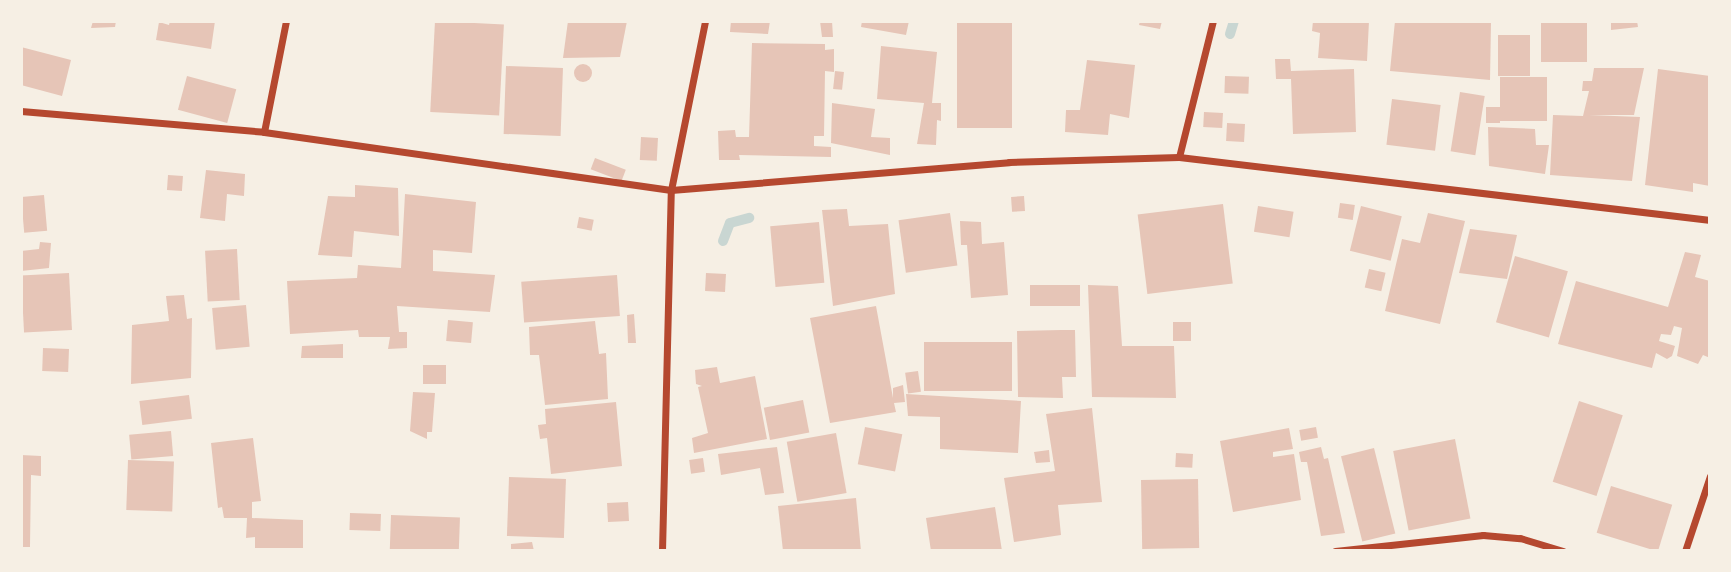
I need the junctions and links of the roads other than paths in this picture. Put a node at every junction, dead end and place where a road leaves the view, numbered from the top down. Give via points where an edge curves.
1 (286, 21) edge
2 (705, 21) edge
3 (1213, 21) edge
4 (21, 111) edge
5 (264, 132) junction
6 (1179, 157) junction
7 (671, 190) junction
8 (1710, 220) edge
9 (1710, 476) edge
10 (662, 551) edge
11 (1335, 551) edge
12 (1563, 551) edge
13 (1685, 551) edge

1 - 5 street
2 - 7 street
3 - 6 street
4 - 5 street
5 - 7 street
6 - 7 street via 1009,162
6 - 8 street
7 - 10 street
9 - 13 street
11 - 12 street via 1483,534 1520,538

